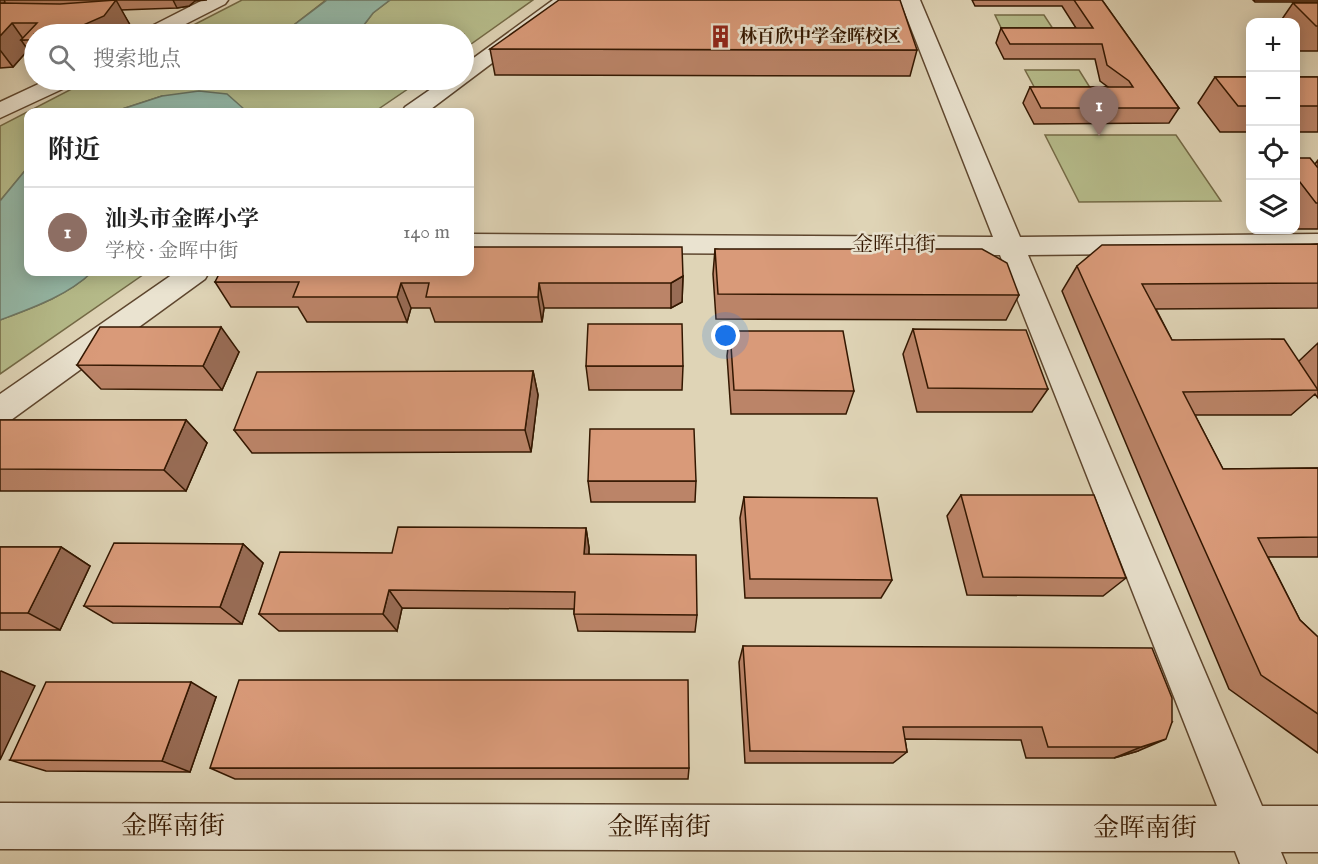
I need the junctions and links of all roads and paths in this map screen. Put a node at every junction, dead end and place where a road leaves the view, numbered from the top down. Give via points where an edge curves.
1 (218, 0) edge
2 (566, 0) edge
3 (910, 0) edge
4 (171, 24) edge
5 (474, 68) edge
6 (43, 90) edge
7 (444, 90) edge
8 (419, 108) edge
9 (0, 111) edge
10 (474, 243) edge
11 (1318, 243) edge
12 (1010, 246) junction
13 (189, 276) edge
14 (0, 411) edge
15 (0, 826) edge
16 (1318, 829) edge
17 (1256, 846) edge

1 - 4 street
2 - 5 street
3 - 12 street
6 - 9 street
7 - 8 street
10 - 12 street, 金晖中街
11 - 12 street, 金晖中街
12 - 17 street
13 - 14 street
15 - 17 street, 金晖南街
16 - 17 street, 金晖南街

